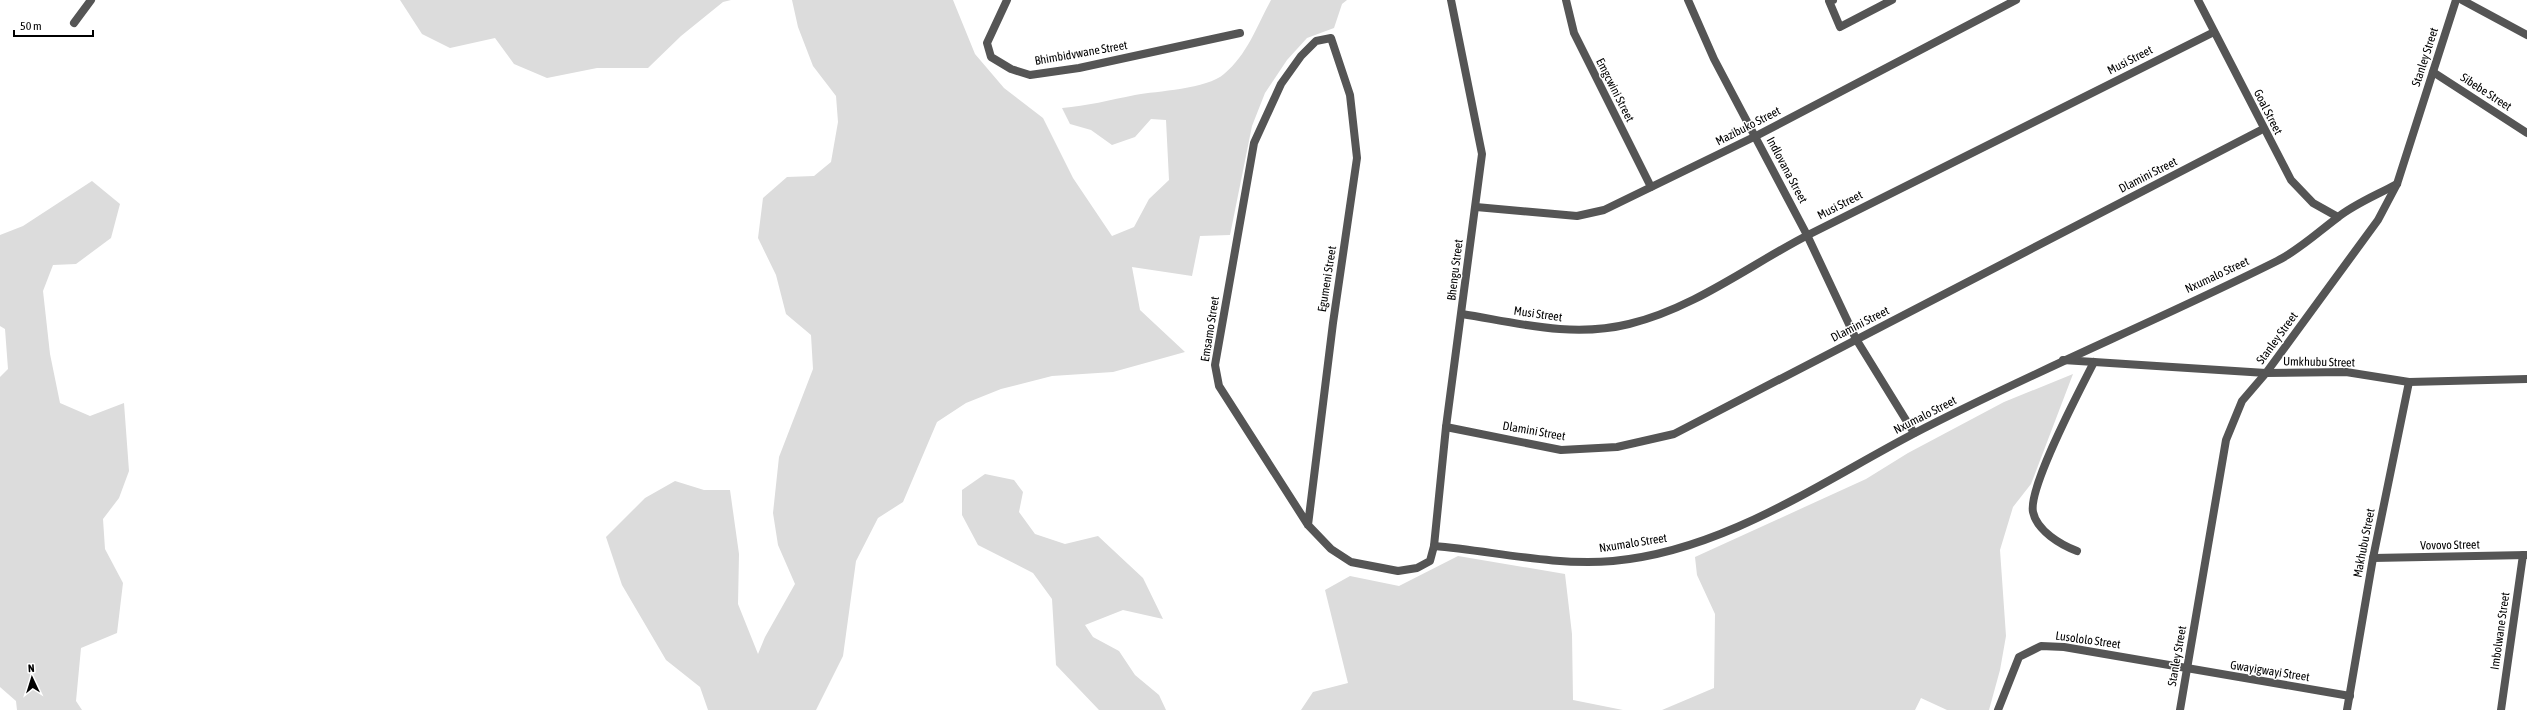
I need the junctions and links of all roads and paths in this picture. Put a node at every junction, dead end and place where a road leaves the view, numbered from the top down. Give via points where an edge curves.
1 (91, 0) edge
2 (1007, 0) edge
3 (1451, 0) edge
4 (1566, 0) edge
5 (1688, 0) edge
6 (1833, 0) edge
7 (1892, 0) edge
8 (2016, 0) edge
9 (2198, 0) edge
10 (2456, 0) edge
11 (2462, 0) edge
12 (1879, 3) edge
13 (74, 23) dead end
14 (2214, 32) junction
15 (1240, 33) dead end
16 (2527, 35) edge
17 (1331, 38) joint
18 (2433, 72) junction
19 (2263, 130) junction
20 (2527, 133) edge
21 (1756, 136) junction
22 (2396, 184) junction
23 (1651, 187) junction
24 (1476, 207) junction
25 (2338, 216) junction
26 (1808, 235) junction
27 (1462, 314) junction
28 (1856, 339) junction
29 (2062, 360) junction
30 (2094, 362) junction
31 (2266, 373) junction
32 (2527, 379) edge
33 (2409, 382) junction
34 (1446, 427) junction
35 (1914, 434) junction
36 (1308, 526) junction
37 (1434, 546) junction
38 (2077, 551) dead end
39 (2525, 555) edge
40 (2373, 558) junction
41 (2187, 670) junction
42 (2350, 696) junction
43 (1998, 710) edge
44 (2180, 710) edge
45 (2347, 710) edge
46 (2501, 710) edge

1 - 13 street
2 - 15 street, Bhimbidvwane Street via 987,43 991,57 1011,69 1030,75 1079,68
3 - 24 street, Bhengu Street via 1482,154
4 - 23 street, Emgcwini Street via 1574,33
5 - 21 street, Indlovana Street via 1714,59
6 - 12 street via 1829,2 1840,27
7 - 12 street
8 - 21 street, Mazibuko Street
9 - 14 street, Goal Street
10 - 18 street, Stanley Street
11 - 16 street
14 - 19 street, Goal Street
14 - 26 street, Musi Street
17 - 36 street, Egumeni Street via 1350,95 1357,158 1333,323
17 - 36 street, Emsamo Street via 1316,41 1301,56 1281,84 1254,143 1215,365 1219,386
18 - 20 street, Sibebe Street
18 - 22 street, Stanley Street
19 - 25 street, Goal Street via 2291,180 2313,203
19 - 28 street, Dlamini Street
21 - 23 street, Mazibuko Street
21 - 26 street, Indlovana Street
22 - 25 street, Nxumalo Street
22 - 31 street, Stanley Street via 2378,220
23 - 24 street, Mazibuko Street via 1604,210 1577,216
24 - 27 street, Bhengu Street
25 - 29 street, Nxumalo Street via 2314,237 2279,260
26 - 27 street, Musi Street via 1672,310 1630,324 1585,332
26 - 28 street, Indlovana Street
27 - 34 street, Bhengu Street
28 - 34 street, Dlamini Street via 1674,434 1617,447 1561,450
28 - 35 street, Indlovana Street
29 - 30 street, Umkhubu Street
29 - 35 street, Nxumalo Street
30 - 31 street, Umkhubu Street
30 - 38 street via 2055,443 2033,505 2036,520 2042,528 2066,547
31 - 33 street, Umkhubu Street via 2346,372
31 - 41 street, Stanley Street via 2242,401 2226,440
32 - 33 street, Umkhubu Street
33 - 40 street, Makhubu Street
34 - 37 street, Bhengu Street
35 - 37 street, Nxumalo Street via 1738,528 1668,551 1613,561 1553,561
36 - 37 street, Emsamo Street via 1331,549 1351,562 1398,571 1417,568 1430,561
39 - 40 street, Vovovo Street
39 - 46 street, Imbolwane Street
40 - 42 street, Makhubu Street
41 - 42 street, Gwayigwayi Street
41 - 43 street, Lusololo Street via 2093,651 2041,646 2019,657
41 - 44 street, Stanley Street
42 - 45 street, Makhubu Street

